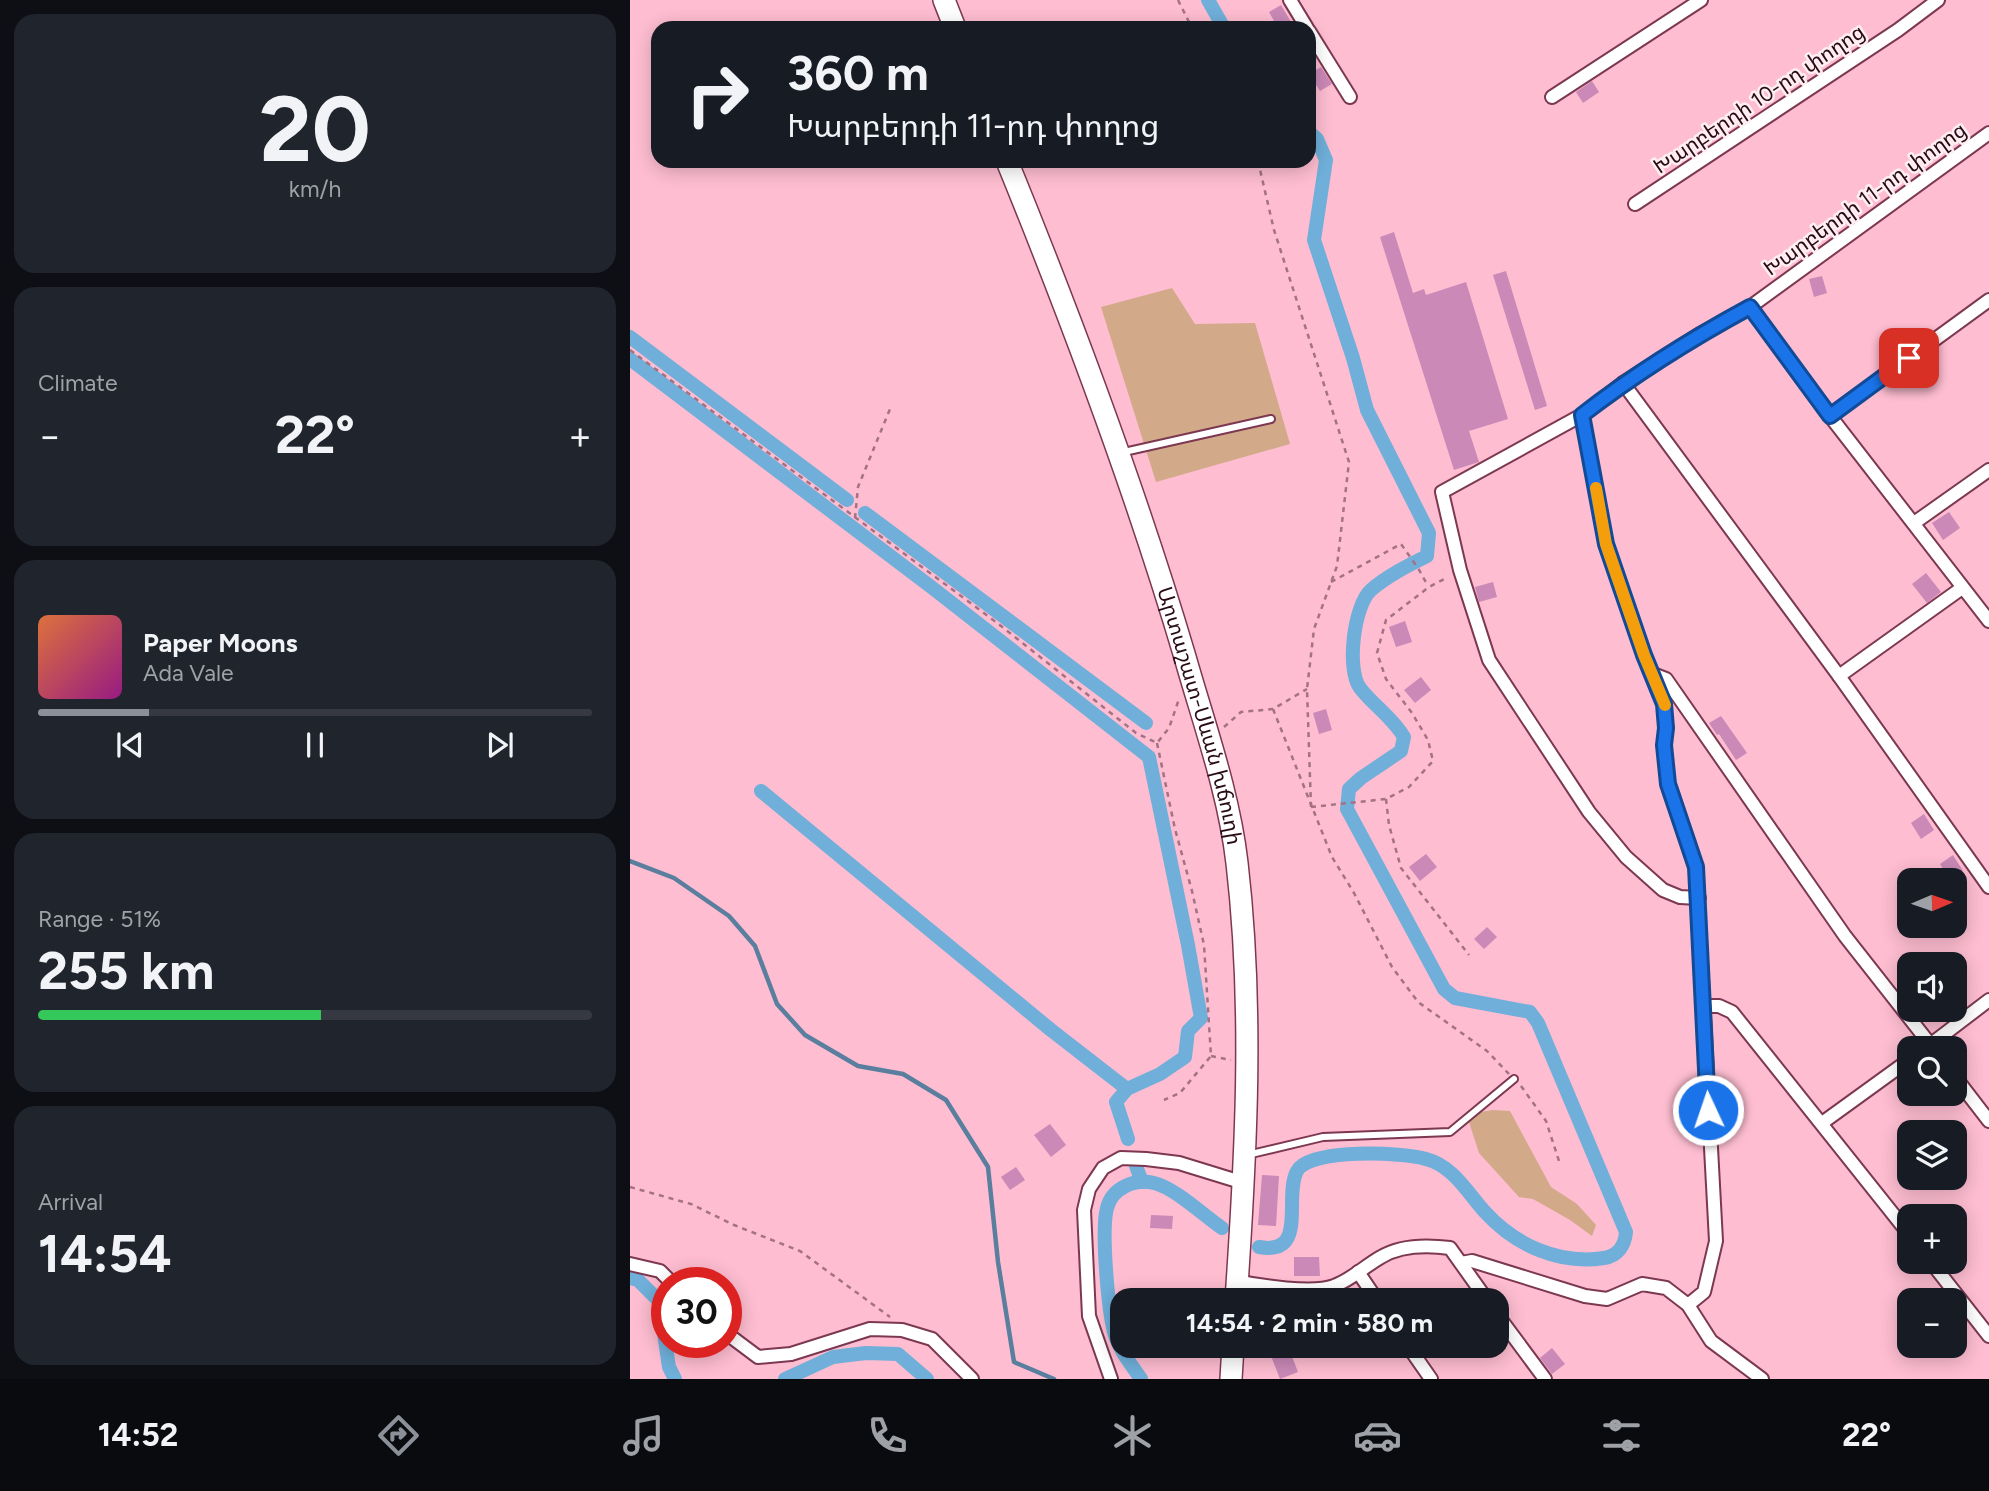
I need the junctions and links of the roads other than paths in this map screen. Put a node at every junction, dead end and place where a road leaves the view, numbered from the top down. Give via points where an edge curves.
1 (944, 0) edge
2 (1290, 0) edge
3 (1701, 0) edge
4 (1938, 0) edge
5 (952, 21) edge
6 (1303, 21) edge
7 (1316, 43) edge
8 (1350, 97) dead end
9 (1552, 97) dead end
10 (1989, 133) edge
11 (1010, 168) edge
12 (1635, 204) dead end
13 (1989, 300) edge
14 (1750, 307) junction
15 (1623, 383) junction
16 (1582, 415) junction
17 (1830, 416) junction
18 (1271, 419) dead end
19 (1118, 453) junction
20 (1989, 470) edge
21 (1914, 523) junction
22 (1962, 588) junction
23 (1989, 621) edge
24 (1653, 674) junction
25 (1839, 676) junction
26 (1989, 887) edge
27 (1699, 898) junction
28 (1989, 1000) edge
29 (1702, 1006) junction
30 (1922, 1036) edge
31 (1944, 1036) edge
32 (1897, 1069) edge
33 (1514, 1079) road end
34 (1967, 1093) edge
35 (1989, 1121) edge
36 (1822, 1123) junction
37 (1245, 1156) junction
38 (1244, 1182) junction
39 (1897, 1219) edge
40 (1461, 1263) junction
41 (630, 1264) edge
42 (651, 1269) edge
43 (1358, 1272) junction
44 (1940, 1274) edge
45 (1237, 1288) edge
46 (1249, 1288) edge
47 (1286, 1288) edge
48 (1322, 1288) edge
49 (1369, 1288) edge
50 (1479, 1288) edge
51 (1688, 1305) junction
52 (1509, 1331) edge
53 (1989, 1336) edge
54 (742, 1345) edge
55 (1232, 1358) edge
56 (1416, 1358) edge
57 (972, 1379) edge
58 (1111, 1379) edge
59 (1231, 1379) edge
60 (1431, 1379) edge
61 (1545, 1379) edge
62 (1762, 1379) edge

1 - 5 main road
2 - 6 street
3 - 9 street
4 - 12 street, Խարբերդի 10-րդ փողոց
7 - 8 street
10 - 14 street, Խարբերդի 11-րդ փողոց
11 - 19 main road, Արտաշատ-Սևան խճուղի
13 - 17 street
14 - 15 street, Խարբերդի 11-րդ փողոց
14 - 17 street
15 - 16 street, Խարբերդի 11-րդ փողոց
15 - 25 street
16 - 24 street via 1606,544
16 - 27 street, Խարբերդի 11-րդ փողոց via 1441,492 1489,660 1588,812 1626,857 1664,890
17 - 21 street
18 - 19 lane
19 - 37 main road, Արտաշատ-Սևան խճուղի via 1209,741 1237,861 1247,1063
20 - 21 street
21 - 22 street
22 - 23 street
22 - 25 street
24 - 27 street via 1664,704 1668,784 1696,867
24 - 30 street via 1666,678 1845,936
25 - 26 street
27 - 29 street
28 - 31 street
29 - 36 street via 1732,1012
29 - 51 street via 1716,1241 1704,1292
32 - 36 street
33 - 37 lane via 1450,1132 1323,1137
34 - 35 street
36 - 39 street
37 - 38 main road, Արտաշատ-Սևան խճուղի
38 - 45 main road, Արտաշատ-Սևան խճուղի
38 - 58 street via 1179,1163 1146,1159 1121,1158 1103,1168 1089,1189 1084,1223 1088,1316
40 - 43 street via 1450,1248 1432,1246 1401,1249
40 - 50 street
40 - 51 street via 1472,1261 1585,1296 1607,1298 1642,1284 1665,1288
41 - 42 street
43 - 48 street
43 - 49 street
44 - 53 street
46 - 47 street
51 - 62 street via 1711,1341
52 - 61 street
54 - 57 street via 758,1357 790,1354 870,1329 902,1330 932,1339
55 - 59 main road
56 - 60 street

